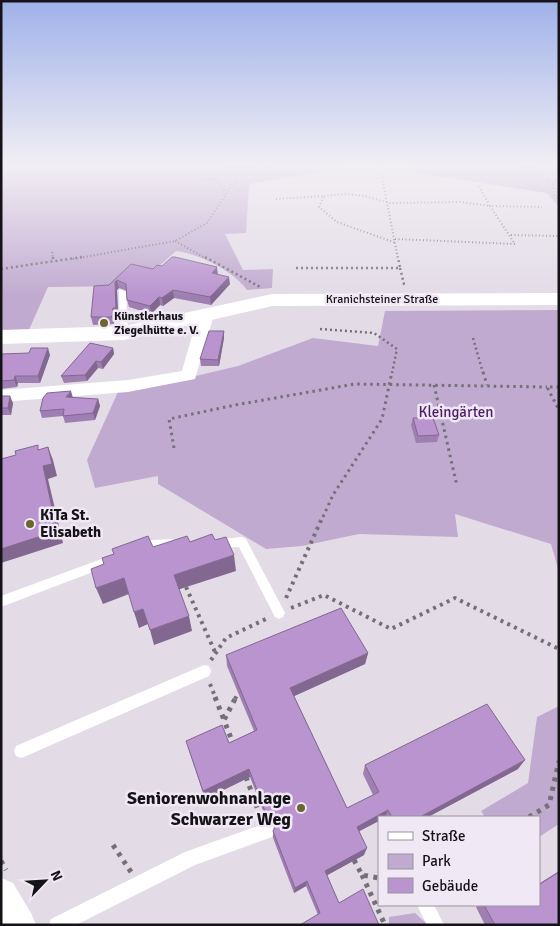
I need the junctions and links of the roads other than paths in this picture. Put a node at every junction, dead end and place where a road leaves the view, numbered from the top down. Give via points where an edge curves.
1 (122, 292) edge
2 (559, 299) edge
3 (206, 315) junction
4 (124, 333) junction
5 (1, 337) edge
6 (1, 396) edge
7 (202, 543) edge
8 (182, 544) edge
9 (1, 602) edge
10 (279, 613) road end
11 (204, 671) road end
12 (21, 751) dead end
13 (266, 831) edge
14 (1, 895) edge
15 (426, 906) edge
16 (19, 925) edge
17 (57, 925) edge
18 (436, 925) edge

1 - 4 lane
2 - 3 main road, Kranichsteiner Straße via 294,299 253,303
3 - 4 main road, Kranichsteiner Straße
3 - 6 street via 190,374 128,386
4 - 5 main road, Kranichsteiner Straße
7 - 10 lane via 242,542
8 - 9 lane via 152,545
11 - 12 lane
13 - 17 lane via 191,858
14 - 16 street
15 - 18 lane

